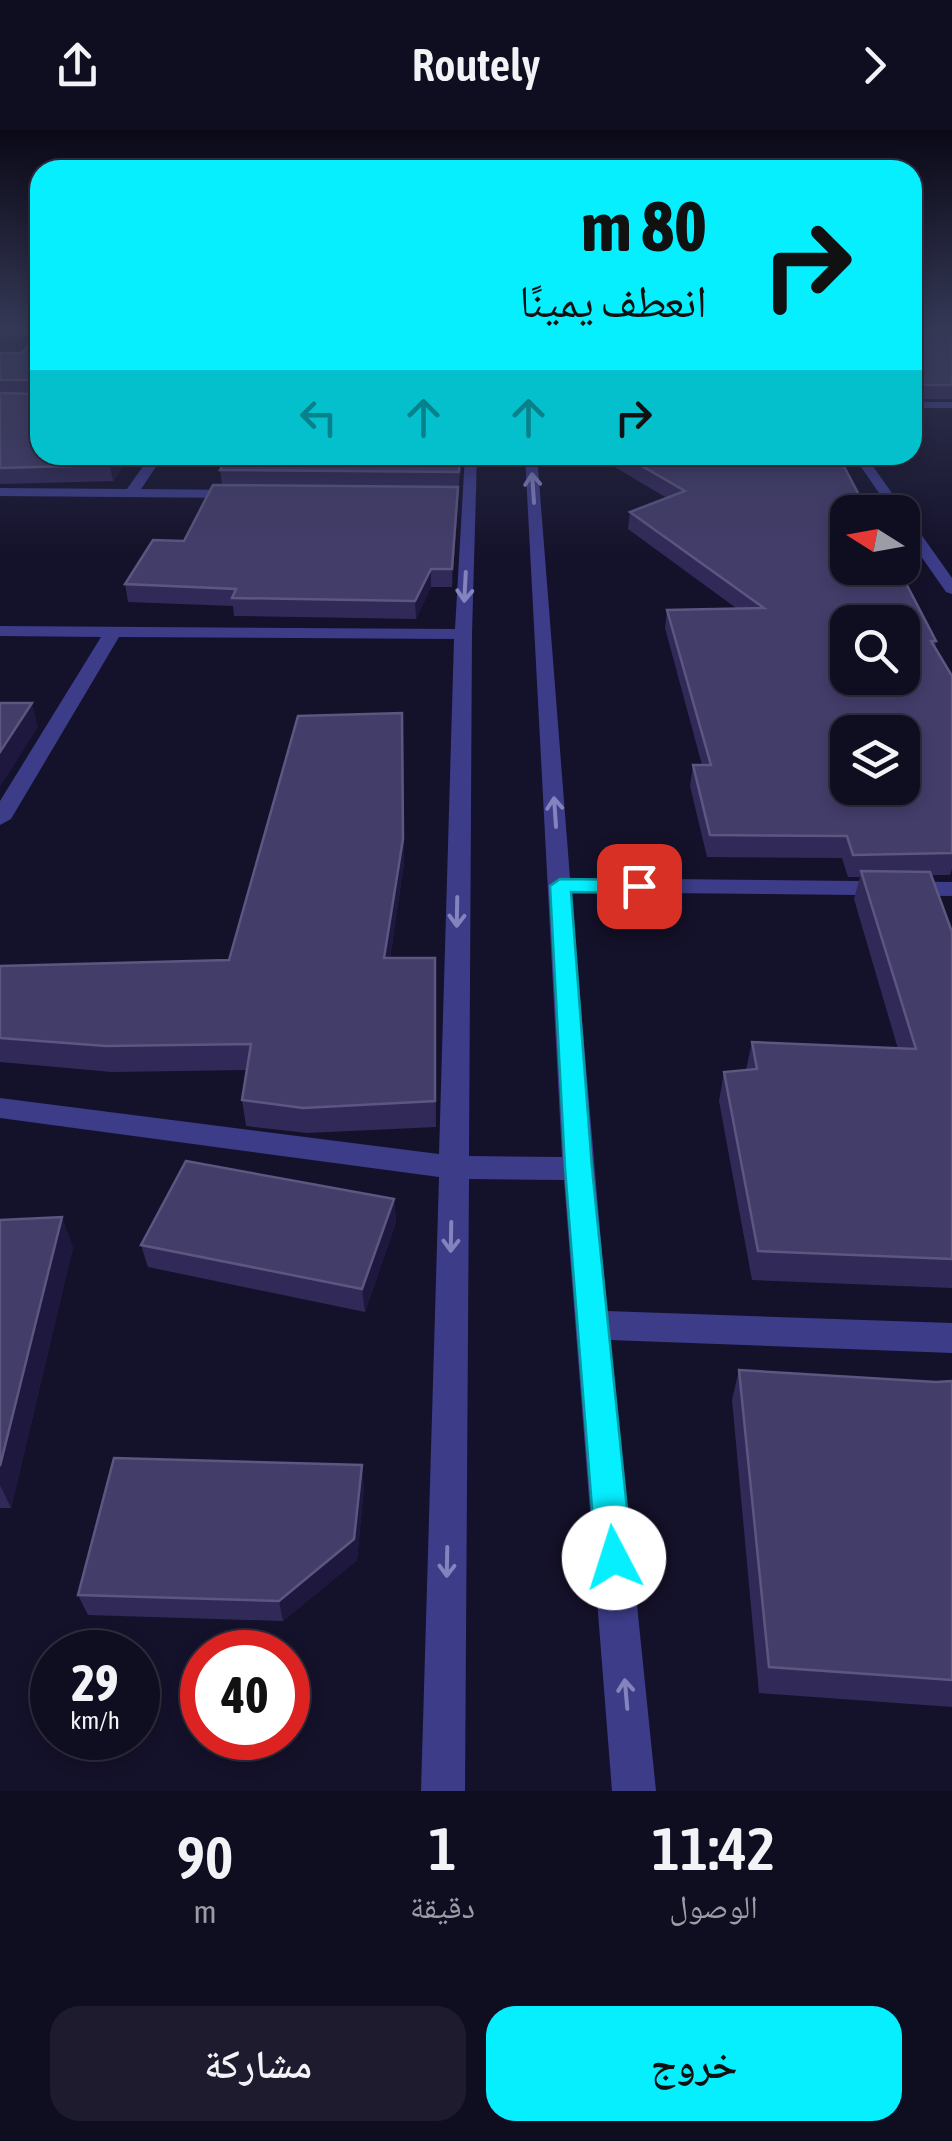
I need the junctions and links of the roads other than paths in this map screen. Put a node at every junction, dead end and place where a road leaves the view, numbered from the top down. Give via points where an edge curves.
1 (922, 404) edge
2 (952, 404) edge
3 (151, 465) edge
4 (467, 465) edge
5 (532, 465) edge
6 (865, 465) edge
7 (0, 492) edge
8 (131, 493) junction
9 (250, 494) edge
10 (887, 495) edge
11 (920, 543) edge
12 (952, 589) edge
13 (0, 631) edge
14 (113, 632) junction
15 (463, 634) junction
16 (1, 816) edge
17 (560, 886) junction
18 (952, 890) edge
19 (0, 1108) edge
20 (452, 1167) junction
21 (578, 1168) junction
22 (594, 1325) junction
23 (952, 1338) edge
24 (443, 1791) edge
25 (634, 1791) edge

1 - 2 street
3 - 8 street
4 -> 15 street via 459,495
17 -> 5 street
6 - 10 street
7 - 8 street
8 - 9 street
11 - 12 street
13 - 14 street
14 - 15 street
14 - 16 street
15 -> 20 street
17 - 18 street
17 - 21 street
19 - 20 street
20 - 21 street
20 -> 24 street
21 - 22 street
22 - 23 street
25 -> 22 street

